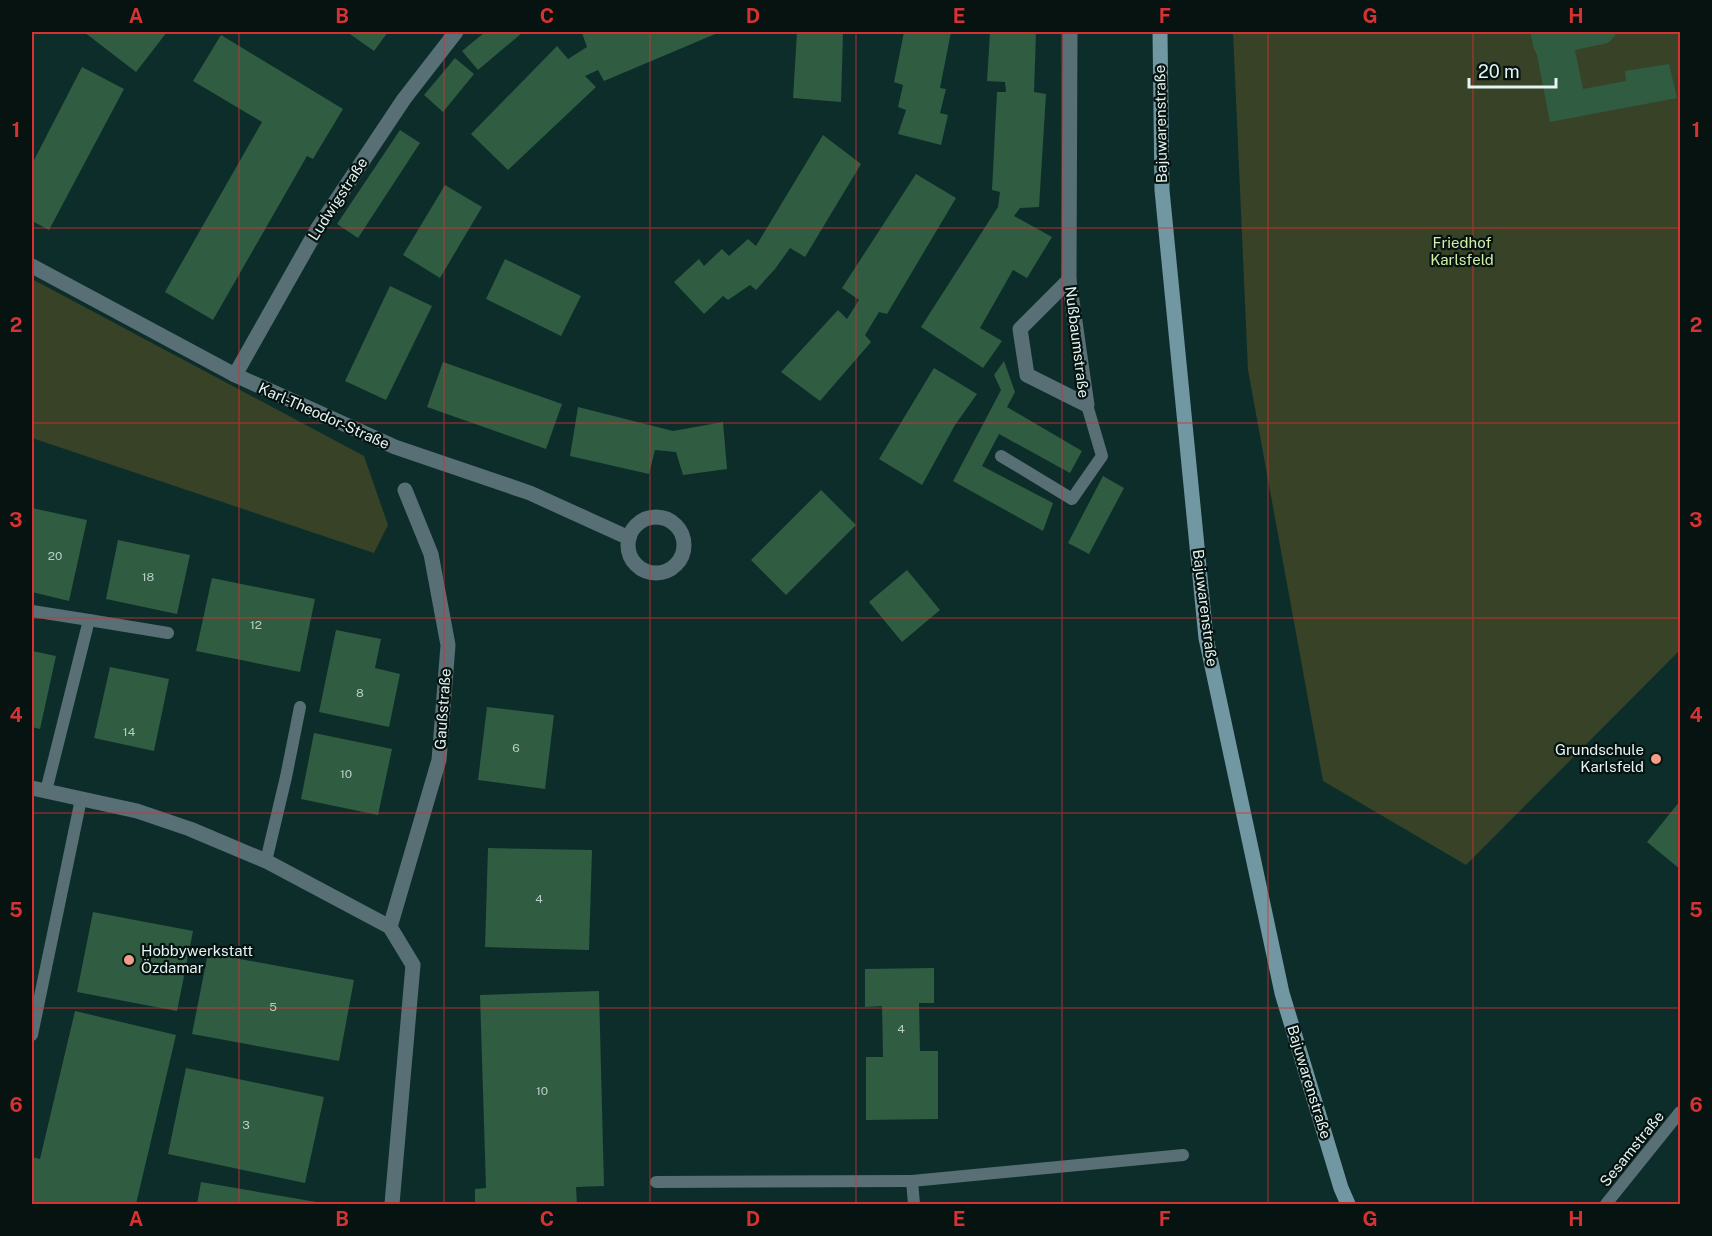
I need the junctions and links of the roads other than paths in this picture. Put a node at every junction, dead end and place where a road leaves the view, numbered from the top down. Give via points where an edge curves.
1 (456, 32) edge
2 (1070, 32) edge
3 (1160, 32) edge
4 (32, 266) edge
5 (1069, 280) junction
6 (235, 375) junction
7 (1087, 405) junction
8 (1001, 456) dead end
9 (405, 490) dead end
10 (629, 538) dead end
11 (32, 611) edge
12 (89, 620) junction
13 (168, 633) dead end
14 (300, 707) dead end
15 (39, 789) edge
16 (81, 799) junction
17 (266, 861) junction
18 (390, 927) junction
19 (32, 1035) edge
20 (1680, 1112) edge
21 (1183, 1155) dead end
22 (912, 1181) junction
23 (656, 1182) dead end
24 (1341, 1188) junction
25 (392, 1204) edge
26 (914, 1204) edge
27 (1340, 1204) edge
28 (1348, 1204) edge
29 (1606, 1204) edge

1 - 6 street, Ludwigstraße via 404,99 318,228
2 - 5 street, Nußbaumstraße
3 - 24 main road, Bajuwarenstraße via 1162,190 1206,638 1282,993
4 - 6 street, Karl-Theodor-Straße
5 - 7 street, Nußbaumstraße
5 - 7 street, Nußbaumstraße via 1020,329 1027,375
6 - 10 street, Karl-Theodor-Straße via 395,447 530,493
7 - 8 lane via 1102,456 1072,499
9 - 18 street, Gaußstraße via 431,554 447,645 439,760
11 - 12 lane
12 - 13 lane
12 - 15 lane
14 - 17 lane
15 - 16 street
16 - 17 street via 137,811
16 - 19 lane
17 - 18 street
18 - 25 street via 413,965
20 - 29 lane, Sesamstraße
21 - 22 lane
22 - 23 lane
22 - 26 lane
24 - 27 street
24 - 28 main road, Bajuwarenstraße

